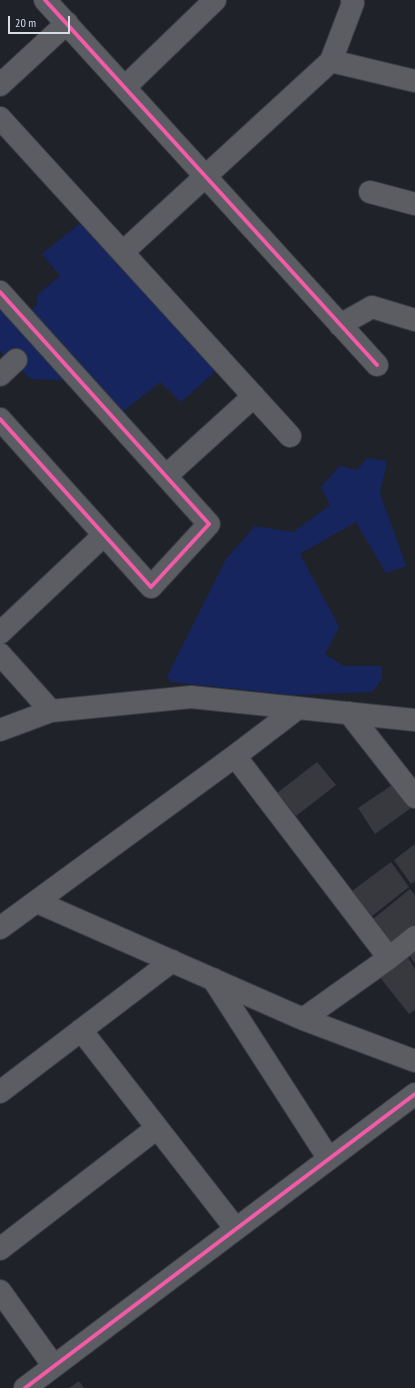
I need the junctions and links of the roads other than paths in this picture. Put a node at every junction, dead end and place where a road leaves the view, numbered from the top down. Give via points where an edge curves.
1 (45, 0) edge
2 (215, 0) edge
3 (352, 0) edge
4 (67, 23) junction
5 (331, 61) junction
6 (415, 81) edge
7 (0, 85) edge
8 (125, 88) junction
9 (0, 118) edge
10 (206, 176) junction
11 (370, 192) dead end
12 (415, 204) edge
13 (123, 252) junction
14 (0, 292) edge
15 (415, 320) edge
16 (340, 325) junction
17 (16, 360) dead end
18 (377, 365) dead end
19 (0, 375) edge
20 (254, 396) junction
21 (0, 419) edge
22 (290, 436) dead end
23 (166, 476) junction
24 (104, 535) junction
25 (0, 633) edge
26 (0, 654) edge
27 (298, 708) junction
28 (51, 711) junction
29 (349, 713) junction
30 (415, 720) edge
31 (0, 730) edge
32 (235, 756) junction
33 (415, 796) edge
34 (37, 902) junction
35 (0, 928) edge
36 (415, 937) edge
37 (389, 958) junction
38 (172, 961) junction
39 (213, 979) junction
40 (303, 1019) junction
41 (81, 1030) junction
42 (415, 1061) edge
43 (0, 1092) edge
44 (412, 1102) edge
45 (157, 1128) junction
46 (329, 1159) junction
47 (236, 1229) junction
48 (0, 1249) edge
49 (0, 1291) edge
50 (53, 1366) junction
51 (25, 1388) edge

1 - 4 street
2 - 8 street
3 - 5 street
4 - 7 street
4 - 8 street
5 - 6 street
5 - 10 street
8 - 10 street
9 - 13 street
10 - 13 street
10 - 16 street
11 - 12 street
13 - 20 street
14 - 23 street
15 - 16 street via 372,307
16 - 18 street
17 - 19 street
20 - 22 street
20 - 23 street
21 - 24 street
23 - 24 street via 209,524 151,587
24 - 25 street
26 - 28 street
27 - 28 street via 191,697
27 - 29 street
27 - 32 street
28 - 31 street
29 - 30 street
29 - 33 street
32 - 34 street
32 - 37 street
34 - 35 street
34 - 38 street
36 - 37 street
37 - 40 street
38 - 39 street
38 - 41 street
39 - 40 street
39 - 46 street
40 - 42 street
41 - 43 street
41 - 45 street
44 - 46 street
45 - 47 street
45 - 48 street
46 - 47 street
47 - 50 street
49 - 50 street
50 - 51 street

